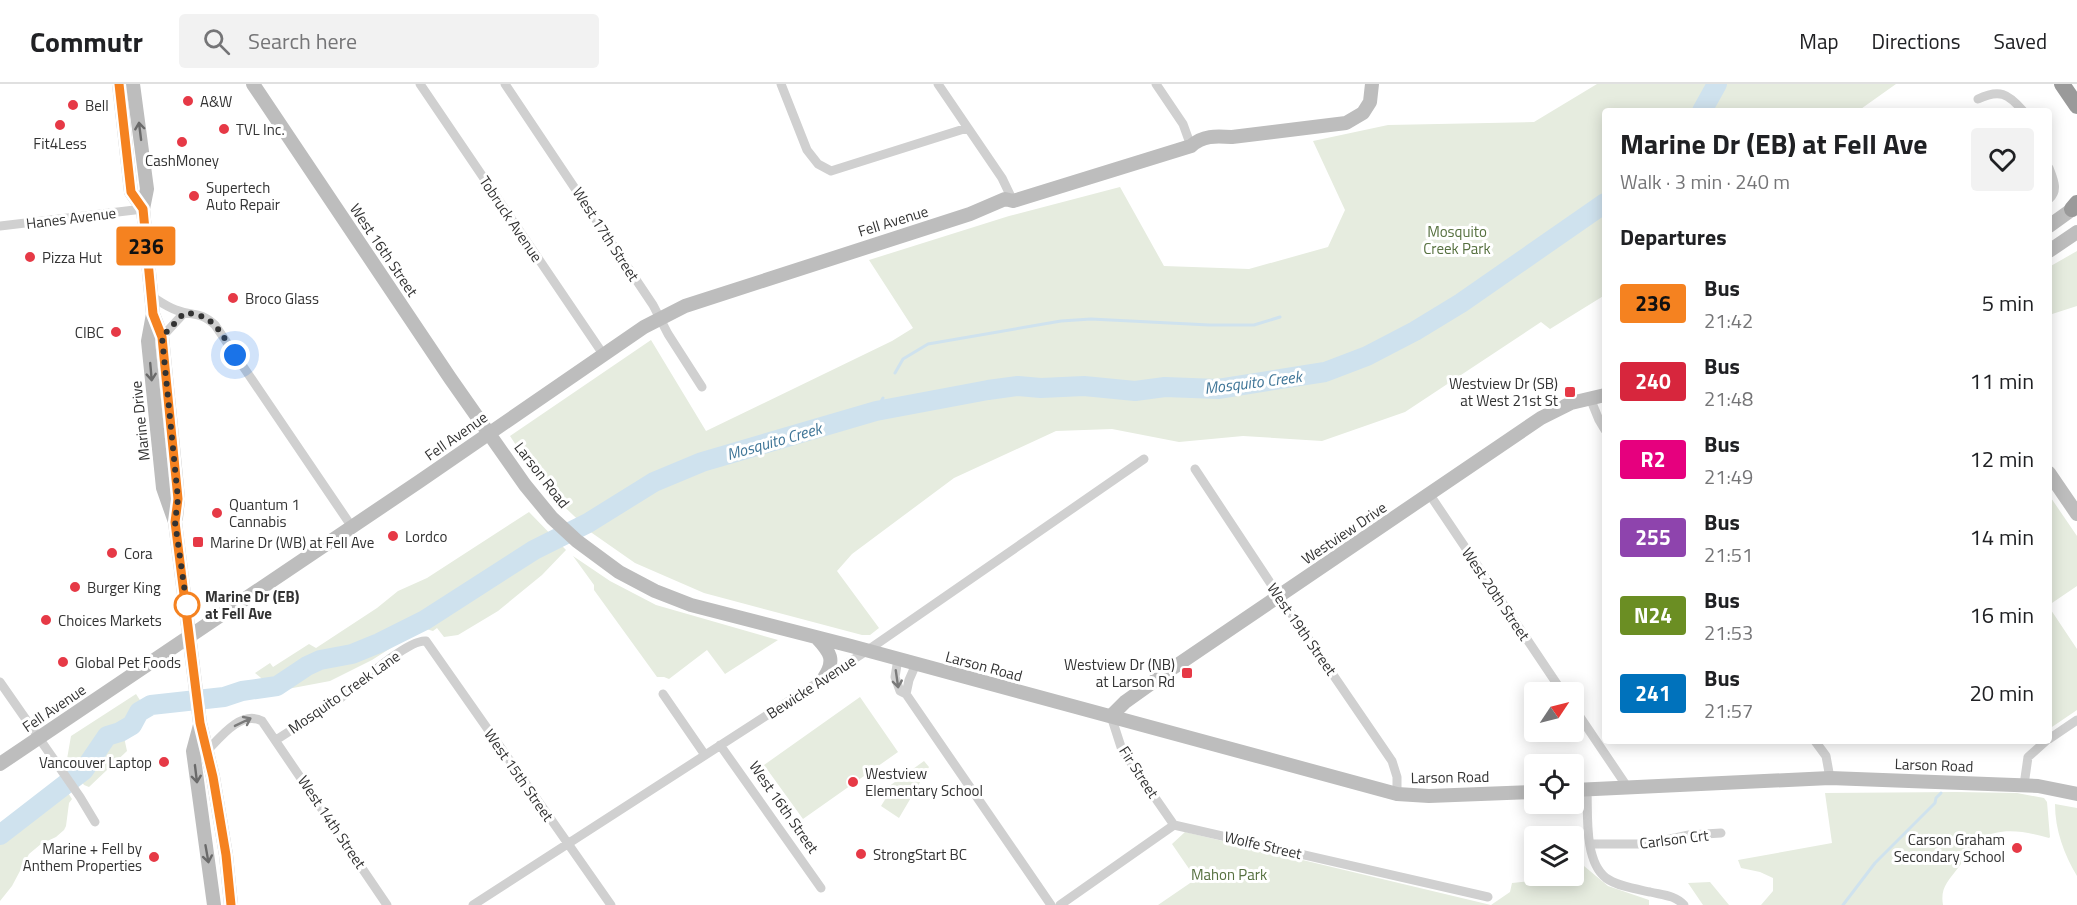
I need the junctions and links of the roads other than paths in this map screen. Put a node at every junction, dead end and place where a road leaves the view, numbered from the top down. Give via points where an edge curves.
1 (119, 84) edge
2 (133, 84) edge
3 (253, 84) edge
4 (420, 84) edge
5 (505, 84) edge
6 (781, 84) edge
7 (938, 84) edge
8 (1156, 84) edge
9 (1370, 87) edge
10 (2069, 94) edge
11 (1978, 99) dead end
12 (2020, 108) edge
13 (2077, 117) edge
14 (967, 128) junction
15 (1191, 146) junction
16 (2052, 176) edge
17 (2052, 197) edge
18 (1013, 201) junction
19 (2075, 206) edge
20 (143, 209) junction
21 (2052, 224) edge
22 (0, 226) edge
23 (2077, 232) edge
24 (2052, 249) edge
25 (151, 296) junction
26 (184, 313) junction
27 (153, 314) junction
28 (660, 318) junction
29 (162, 337) junction
30 (603, 354) junction
31 (702, 387) dead end
32 (1602, 396) edge
33 (1590, 398) junction
34 (1602, 425) edge
35 (489, 433) junction
36 (1144, 459) dead end
37 (1195, 469) dead end
38 (2052, 477) edge
39 (1430, 495) junction
40 (2077, 514) edge
41 (175, 522) junction
42 (352, 527) junction
43 (1280, 597) junction
44 (190, 635) junction
45 (817, 638) junction
46 (429, 645) joint
47 (868, 651) junction
48 (898, 659) junction
49 (916, 664) junction
50 (824, 678) junction
51 (0, 682) edge
52 (1556, 682) edge
53 (663, 694) dead end
54 (906, 694) junction
55 (1111, 716) junction
56 (2077, 720) edge
57 (200, 723) junction
58 (1584, 723) edge
59 (2052, 737) edge
60 (39, 738) junction
61 (276, 740) junction
62 (1817, 744) edge
63 (2043, 744) edge
64 (720, 746) junction
65 (208, 750) junction
66 (705, 755) junction
67 (0, 764) edge
68 (1830, 778) junction
69 (2024, 785) junction
70 (1628, 788) junction
71 (1584, 789) edge
72 (1524, 792) edge
73 (1397, 794) junction
74 (2077, 794) edge
75 (1584, 811) edge
76 (94, 822) dead end
77 (1174, 825) junction
78 (1721, 833) dead end
79 (568, 844) junction
80 (1590, 844) junction
81 (821, 888) dead end
82 (1488, 897) dead end
83 (214, 905) edge
84 (231, 905) edge
85 (387, 905) edge
86 (472, 905) edge
87 (611, 905) edge
88 (1051, 905) edge
89 (1060, 905) edge
90 (1684, 905) edge

1 - 20 main road, Marine Drive via 131,192
20 -> 2 main road, Marine Drive via 147,189
3 - 35 main road, West 16th Street
4 - 30 street, Tobruck Avenue
5 - 28 street, West 17th Street
6 - 14 street via 807,150 818,164 831,171
7 - 14 street
8 - 15 street via 1183,124
9 - 15 main road, Fell Avenue via 1370,102 1363,113 1346,123 1232,137 1215,135 1198,139
10 - 13 highway
11 - 12 street via 2004,94
14 - 18 street
15 - 18 main road, Fell Avenue
16 - 17 street
18 - 28 main road, Fell Avenue via 1005,199 970,214 685,306
19 - 21 main road
20 - 22 street, Hanes Avenue
20 - 25 main road, Marine Drive
23 - 24 main road
25 - 26 street
25 - 27 main road, Marine Drive
26 - 29 street
26 - 42 street via 207,317 215,325
27 - 29 main road, Marine Drive
27 -> 41 main road, Marine Drive via 148,341 163,488
28 - 30 main road, Fell Avenue
28 - 31 street, West 17th Street
29 - 41 main road, Marine Drive via 178,499
30 - 35 main road, Fell Avenue
32 - 33 main road, Westview Drive
33 - 34 street
33 - 39 main road, Westview Drive via 1541,418
35 - 42 main road, Fell Avenue
35 - 45 main road, Larson Road via 552,518 619,572 691,605
36 - 47 street, Bewicke Avenue
37 - 43 street, West 19th Street
38 - 40 main road
39 - 43 main road, Westview Drive
39 - 52 street, West 20th Street
41 - 44 main road, Marine Drive
42 - 44 main road, Fell Avenue
43 - 55 main road, Westview Drive via 1125,702
43 - 73 street, West 19th Street via 1392,761
44 - 57 main road, Marine Drive
44 - 60 main road, Fell Avenue
45 - 47 main road, Larson Road
45 - 50 main road via 831,663
46 - 61 street, Mosquito Creek Lane via 426,641 413,644
46 - 79 street, West 15th Street
47 - 48 main road, Larson Road
47 - 50 street, Bewicke Avenue
48 - 49 main road, Larson Road
48 -> 54 street via 895,677 900,691
49 - 54 street
49 - 55 main road, Larson Road
50 - 64 street, Bewicke Avenue
51 - 60 street
53 - 66 street
54 - 88 street
55 - 73 main road, Larson Road
55 - 77 street, Fir Street via 1122,750
56 - 59 street
57 - 65 main road, Marine Drive
57 -> 83 main road, Marine Drive via 193,751
58 - 70 street
60 - 67 main road, Fell Avenue
60 - 76 street
65 -> 61 street, Mosquito Creek Lane via 248,717 262,721
61 - 85 street, West 14th Street
62 - 68 street via 1826,756
63 - 69 street via 2028,757
64 - 66 street, Bewicke Avenue
64 - 81 street, West 16th Street
65 - 84 main road, Marine Drive
66 - 79 street, Bewicke Avenue
68 - 69 main road, Larson Road
68 - 70 main road, Larson Road
69 - 74 main road, Larson Road
70 - 71 main road, Larson Road
72 - 73 main road, Larson Road
75 - 80 street
77 - 82 street, Wolfe Street
77 - 89 street
78 - 80 street, Carlson Crt via 1647,844
79 - 86 street, Bewicke Avenue
79 - 87 street, West 15th Street
80 - 90 street via 1592,859 1607,879 1676,898

